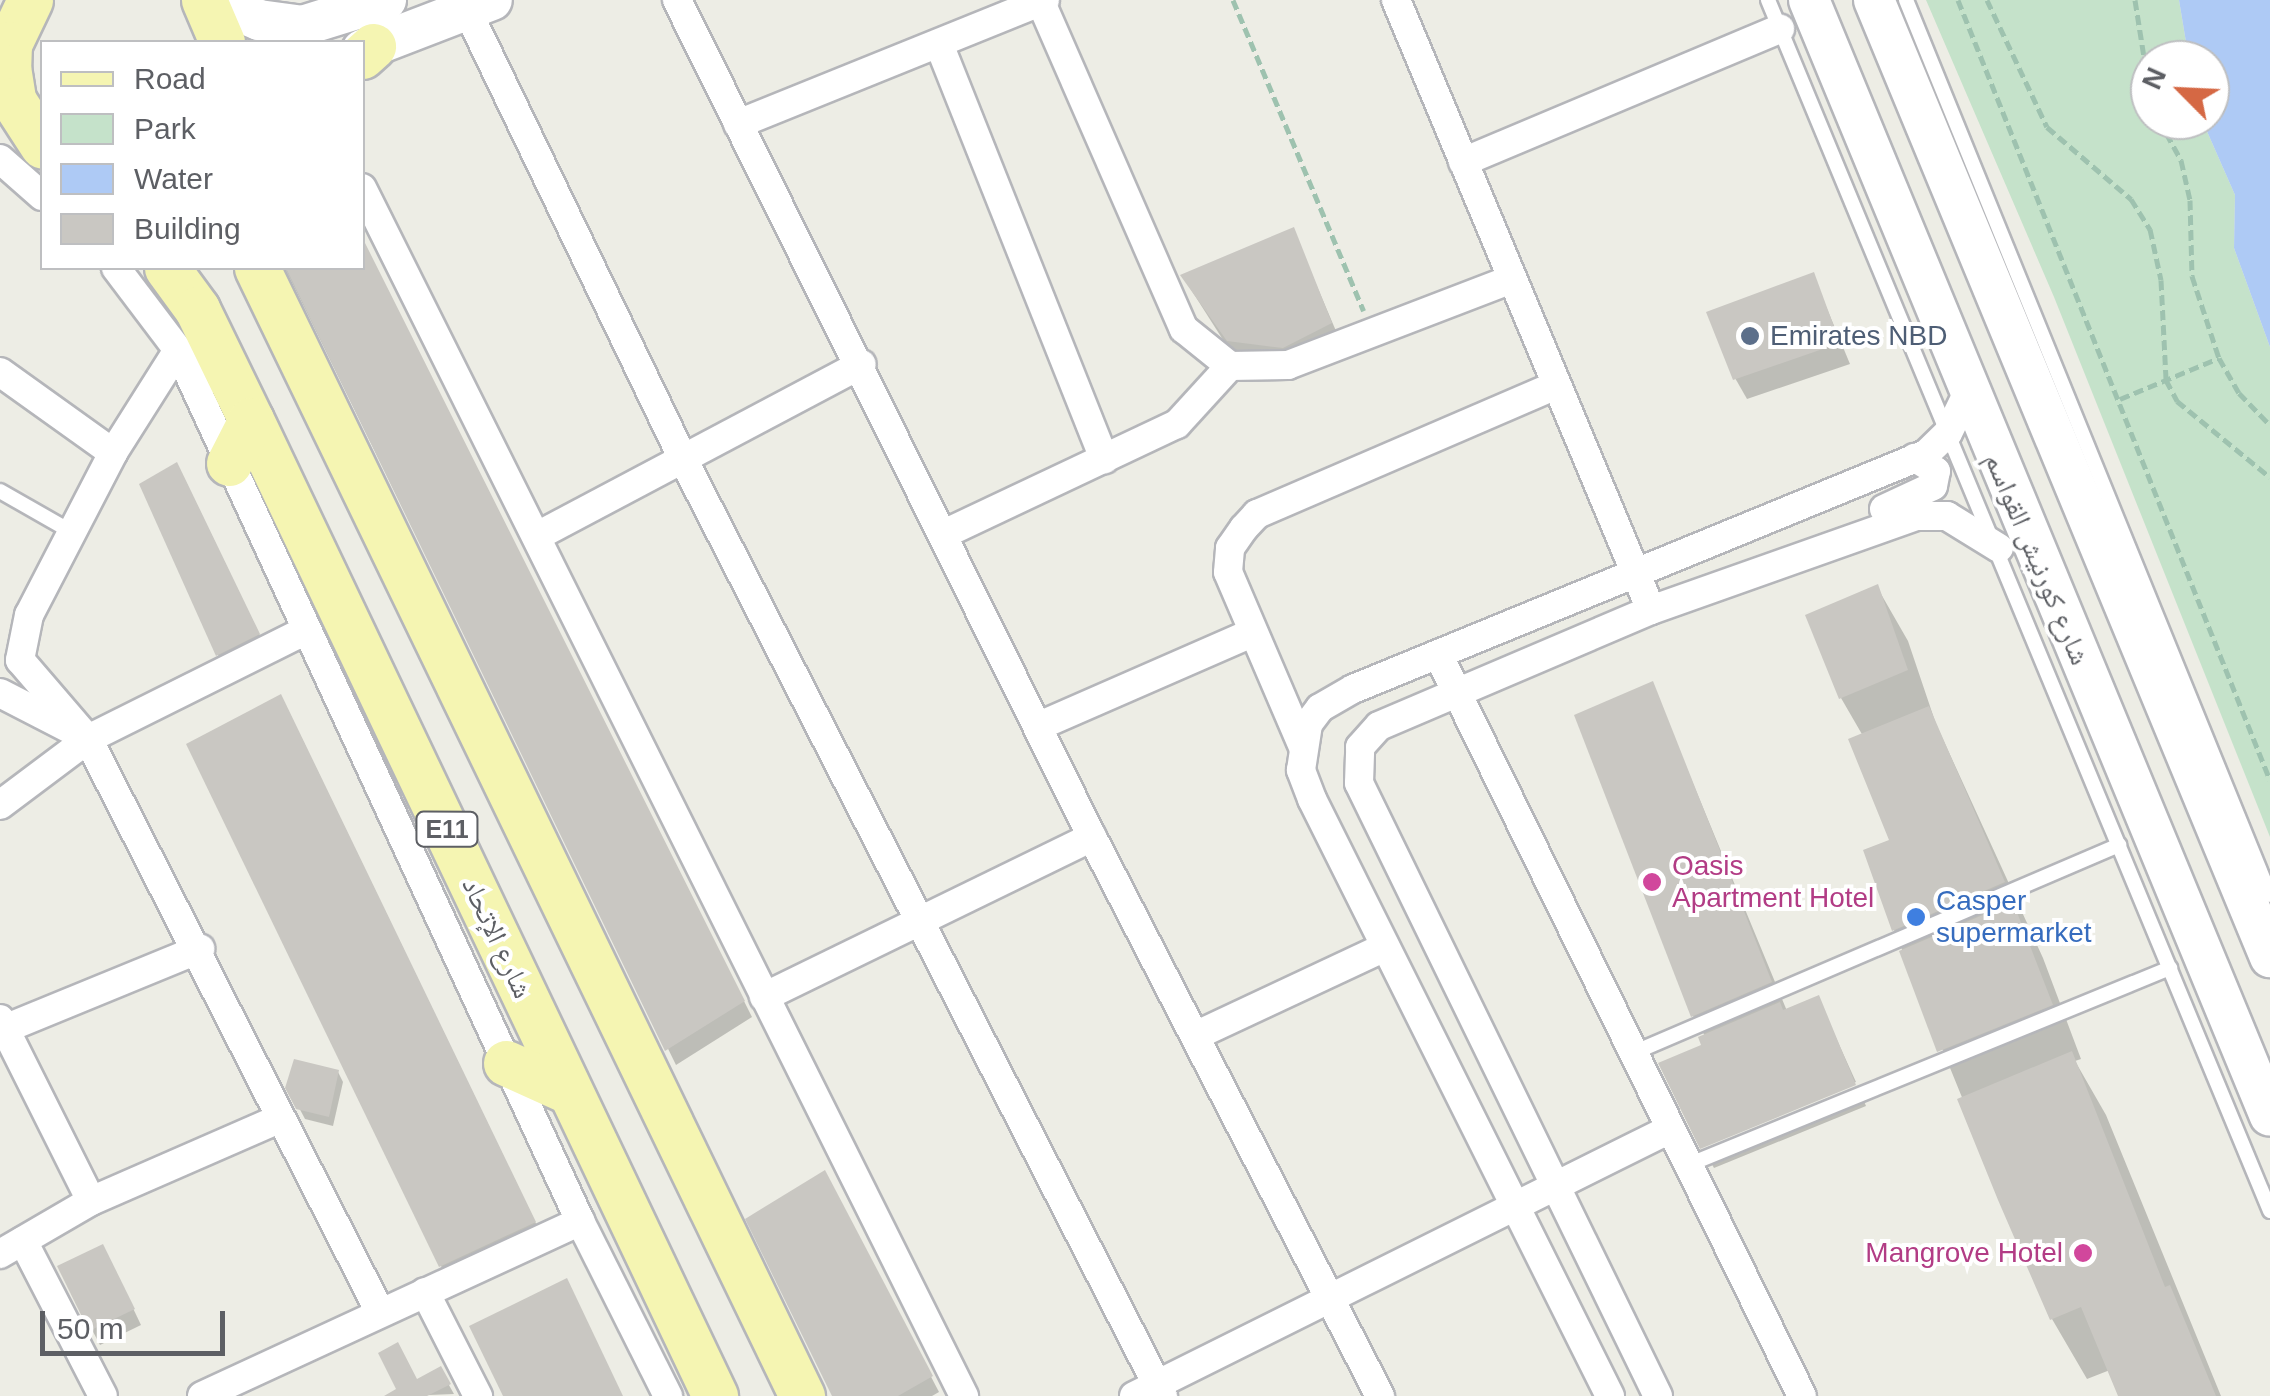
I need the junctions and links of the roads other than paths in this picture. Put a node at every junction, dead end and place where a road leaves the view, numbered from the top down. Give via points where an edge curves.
1 (208, 0) edge
2 (678, 0) edge
3 (1396, 0) edge
4 (1768, 0) edge
5 (1808, 0) edge
6 (1874, 0) edge
7 (1906, 0) edge
8 (1042, 1) edge
9 (480, 5) edge
10 (17, 20) edge
11 (367, 26) edge
12 (1780, 28) junction
13 (221, 40) edge
14 (939, 44) junction
15 (738, 124) junction
16 (18, 140) edge
17 (1464, 162) junction
18 (40, 191) edge
19 (365, 194) edge
20 (118, 270) edge
21 (169, 270) edge
22 (258, 270) edge
23 (1512, 279) junction
24 (178, 350) junction
25 (862, 364) junction
26 (1230, 366) junction
27 (0, 372) edge
28 (1556, 384) junction
29 (1968, 392) junction
30 (251, 420) junction
31 (1948, 434) junction
32 (113, 453) junction
33 (1104, 458) junction
34 (1916, 458) junction
35 (683, 459) junction
36 (229, 463) junction
37 (0, 492) edge
38 (72, 532) junction
39 (946, 533) junction
40 (539, 535) junction
41 (1842, 542) junction
42 (1999, 548) junction
43 (1635, 569) junction
44 (1651, 610) junction
45 (305, 631) junction
46 (1250, 634) junction
47 (1438, 654) junction
48 (0, 693) edge
49 (1454, 698) junction
50 (1039, 726) junction
51 (88, 739) junction
52 (1303, 746) junction
53 (0, 805) edge
54 (1092, 837) junction
55 (2119, 846) junction
56 (2270, 895) edge
57 (919, 920) junction
58 (200, 948) junction
59 (1385, 948) junction
60 (2270, 956) edge
61 (2170, 968) junction
62 (764, 998) junction
63 (4, 1024) edge
64 (1195, 1036) junction
65 (1632, 1054) junction
66 (506, 1063) junction
67 (568, 1091) junction
68 (2270, 1116) edge
69 (279, 1119) junction
70 (1670, 1129) junction
71 (1688, 1166) junction
72 (1557, 1184) junction
73 (91, 1201) junction
74 (1517, 1206) junction
75 (2270, 1211) edge
76 (580, 1222) junction
77 (11, 1248) edge
78 (425, 1292) junction
79 (1330, 1299) junction
80 (380, 1312) junction
81 (246, 1388) edge
82 (1152, 1392) edge
83 (102, 1396) edge
84 (202, 1396) edge
85 (478, 1396) edge
86 (668, 1396) edge
87 (716, 1396) edge
88 (802, 1396) edge
89 (964, 1396) edge
90 (1380, 1396) edge
91 (1610, 1396) edge
92 (1658, 1396) edge
93 (1802, 1396) edge

1 - 11 main road via 259,20
1 - 13 main road
2 - 15 street
3 - 17 street
4 - 12 lane
5 - 29 main road, شارع كورنيش القواسم
6 - 60 main road
7 - 56 lane
8 - 14 street
8 - 26 street via 1184,329
9 - 11 main road
9 - 35 street
10 - 16 main road
12 - 17 street
12 - 31 lane
14 - 15 street
14 - 33 street
15 - 25 street
16 - 18 street
17 - 23 street
19 - 40 street
20 - 24 street
21 - 30 main road, شارع الإتحاد / E11 via 197,309
22 - 88 main road, E11
23 - 26 street via 1288,365
23 - 28 street
24 - 32 street
24 - 36 street
25 - 35 street
25 - 39 street
26 - 33 street via 1188,415
27 - 32 street
28 - 43 street
28 - 46 street via 1256,514 1230,548 1228,572
29 - 31 street
29 - 68 main road, شارع كورنيش القواسم
30 - 36 main road
30 - 67 main road, شارع الإتحاد / E11
31 - 34 street
31 - 42 lane
32 - 38 street
33 - 39 street
34 - 41 street via 1933,467 1934,486 1862,518
34 - 43 street
35 - 40 street
35 - 57 street
36 - 45 street
37 - 38 lane
38 - 51 street via 28,616 20,660
39 - 50 street
40 - 62 street
41 - 42 street via 1917,516 1947,516
41 - 44 street
42 - 55 lane
43 - 44 street
43 - 47 street
44 - 49 street
45 - 51 street
45 - 66 street
46 - 50 street
46 - 52 street
47 - 49 street
47 - 52 street via 1320,708
48 - 51 street
49 - 65 street
49 - 72 street via 1368,734 1360,747 1358,782
50 - 54 street
51 - 53 street
51 - 58 street
52 - 59 street via 1301,770 1312,799
54 - 57 street
54 - 64 street
55 - 61 lane
55 - 65 lane
57 - 62 street
57 - 82 street
58 - 63 street
58 - 69 street
59 - 64 street
59 - 74 street
61 - 71 lane
61 - 75 lane
62 - 89 street
63 - 73 street
64 - 79 street
65 - 70 street
66 - 67 main road
66 - 76 street
67 - 87 main road, شارع الإتحاد / E11
69 - 73 street
69 - 80 street
70 - 71 street
70 - 72 street
71 - 93 street
72 - 74 street
72 - 92 street
73 - 77 street
74 - 79 street
74 - 91 street
76 - 78 street
76 - 86 street
77 - 83 street
78 - 80 street
78 - 85 street
79 - 82 street
79 - 90 street
80 - 81 street
81 - 84 street

